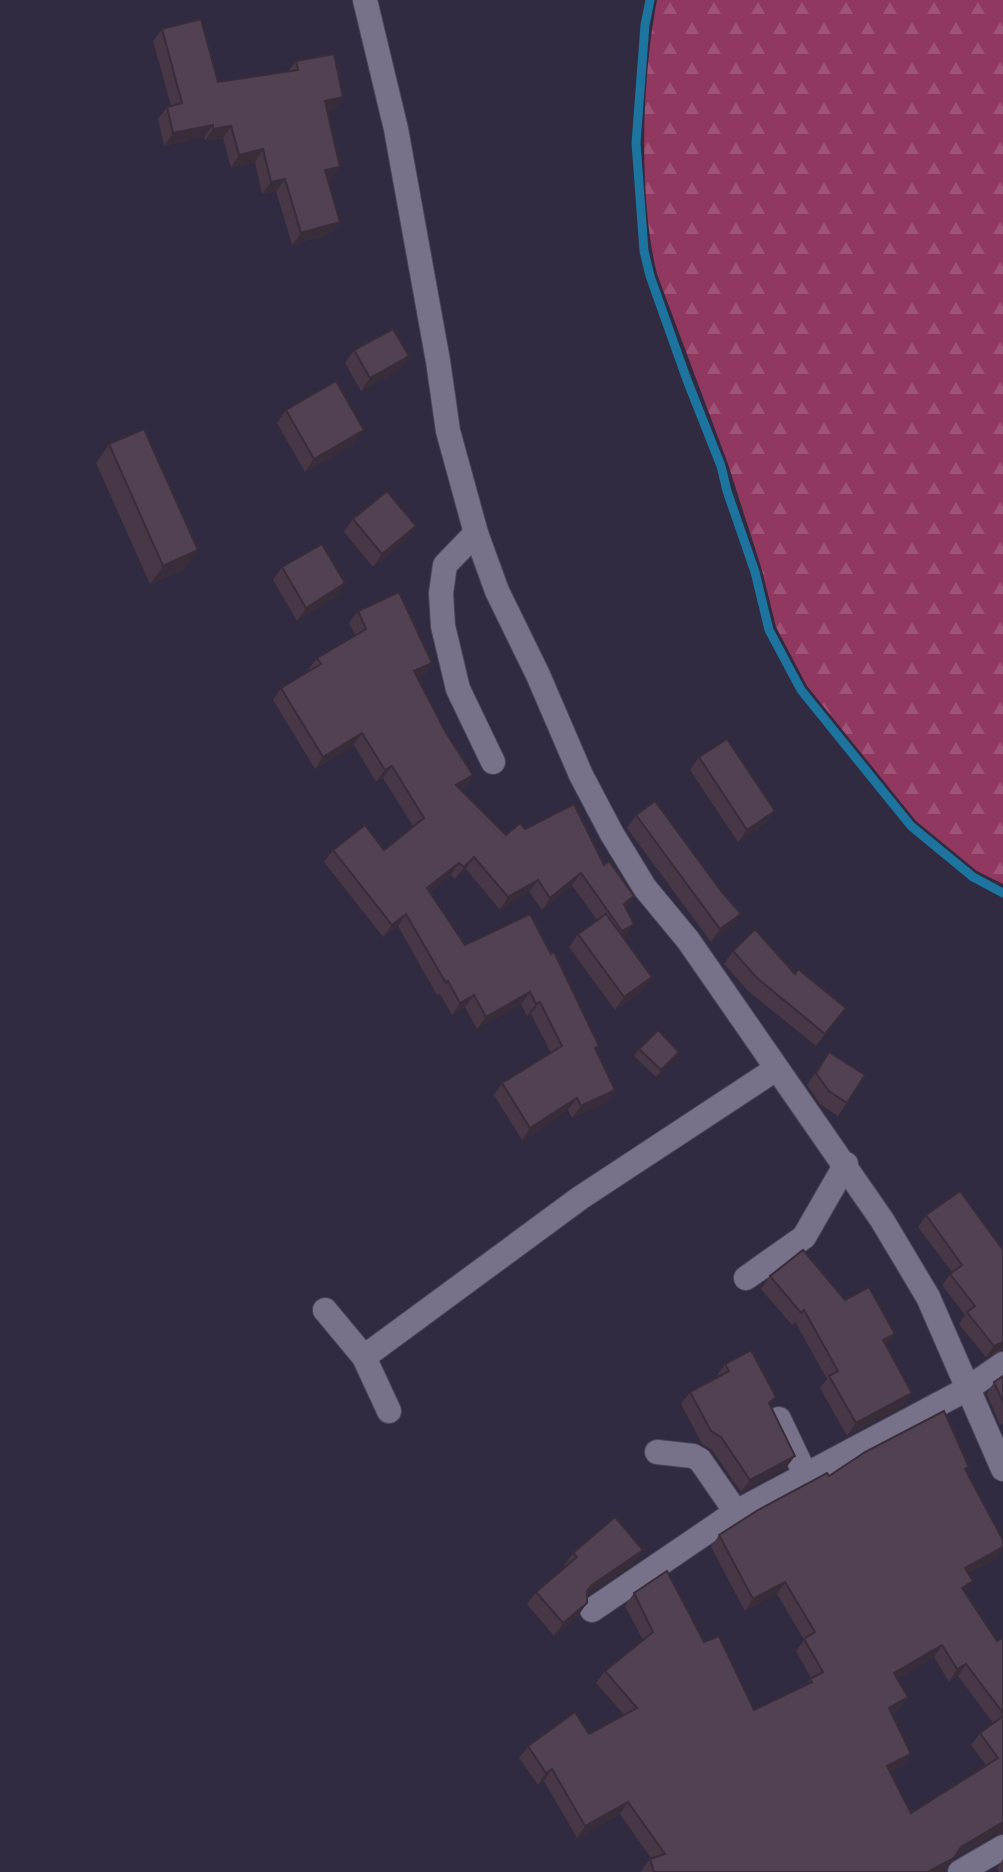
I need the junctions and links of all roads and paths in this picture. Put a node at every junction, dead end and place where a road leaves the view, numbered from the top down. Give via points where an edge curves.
1 (365, 0) edge
2 (476, 533) junction
3 (493, 762) dead end
4 (776, 1069) junction
5 (846, 1164) junction
6 (746, 1278) dead end
7 (325, 1310) dead end
8 (364, 1357) junction
9 (1003, 1364) edge
10 (967, 1389) junction
11 (389, 1411) dead end
12 (779, 1419) edge
13 (657, 1452) dead end
14 (1002, 1467) edge
15 (806, 1476) junction
16 (736, 1512) junction
17 (592, 1610) dead end
18 (1003, 1847) edge
19 (960, 1872) edge

1 - 2 street via 396,129 448,431
2 - 3 street via 445,565 443,626 458,689
2 - 4 street via 497,591 612,834
4 - 5 street
4 - 8 street via 580,1198
5 - 6 street via 804,1237
5 - 10 street via 928,1297
7 - 8 street
8 - 11 street
9 - 10 street
10 - 14 street
10 - 15 street
12 - 15 street
13 - 16 street via 700,1460
15 - 16 street
16 - 17 street
18 - 19 street

